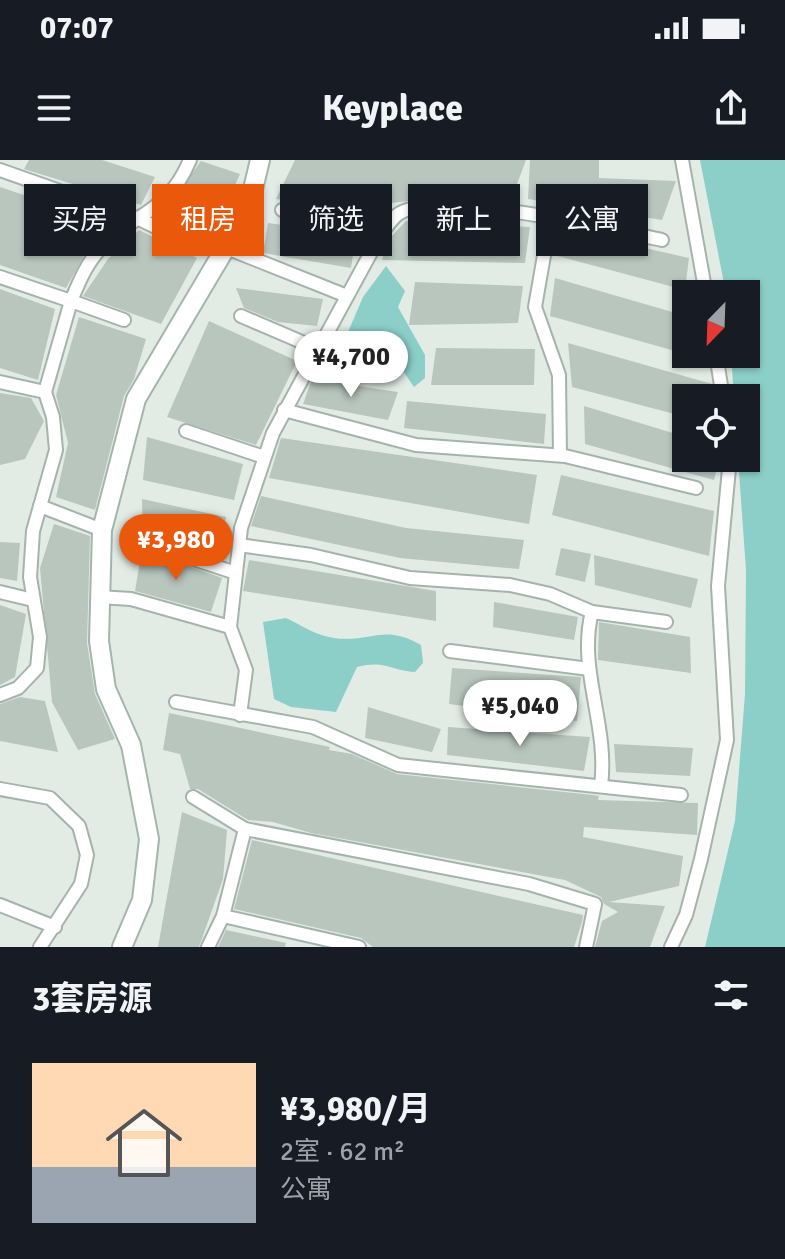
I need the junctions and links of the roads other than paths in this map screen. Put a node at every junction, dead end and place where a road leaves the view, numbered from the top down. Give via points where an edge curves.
1 (190, 160) edge
2 (260, 160) edge
3 (682, 160) edge
4 (0, 170) edge
5 (254, 184) edge
6 (536, 214) edge
7 (139, 219) junction
8 (392, 221) edge
9 (152, 225) edge
10 (648, 237) edge
11 (662, 240) dead end
12 (219, 256) edge
13 (247, 256) edge
14 (369, 256) edge
15 (544, 256) edge
16 (0, 277) edge
17 (703, 280) edge
18 (347, 296) junction
19 (71, 301) junction
20 (241, 316) dead end
21 (124, 320) dead end
22 (318, 349) junction
23 (0, 382) edge
24 (45, 392) junction
25 (284, 410) junction
26 (186, 431) dead end
27 (560, 455) junction
28 (264, 457) junction
29 (729, 472) edge
30 (696, 488) dead end
31 (40, 506) junction
32 (102, 530) junction
33 (239, 545) junction
34 (157, 547) dead end
35 (236, 573) junction
36 (0, 592) edge
37 (98, 597) junction
38 (33, 600) junction
39 (592, 612) junction
40 (666, 622) dead end
41 (230, 627) junction
42 (450, 651) dead end
43 (589, 669) junction
44 (0, 695) edge
45 (176, 702) dead end
46 (240, 715) junction
47 (601, 786) junction
48 (0, 789) edge
49 (681, 795) dead end
50 (193, 797) dead end
51 (245, 829) junction
52 (0, 905) edge
53 (223, 916) junction
54 (55, 927) junction
55 (40, 947) edge
56 (122, 947) edge
57 (208, 947) edge
58 (359, 947) edge
59 (586, 947) edge
60 (671, 947) edge

1 - 7 street via 158,208
2 - 5 street
3 - 17 street
4 - 7 street
6 - 8 street via 443,205 399,213
7 - 9 street
7 - 19 street via 103,246
10 - 11 street
12 - 32 street via 136,399
13 - 18 street
14 - 18 street
15 - 27 street via 535,307 559,375
16 - 19 street
18 - 22 street
19 - 21 street
19 - 24 street
20 - 22 street
22 - 25 street
23 - 24 street
24 - 31 street via 56,450
25 - 27 street via 416,445
25 - 28 street
26 - 28 street
27 - 30 street
28 - 33 street
29 - 60 street via 718,586 727,740 686,915
31 - 32 street
31 - 38 street via 33,531
32 - 37 street
33 - 35 street
33 - 39 street via 410,578 510,585
34 - 35 street
35 - 41 street
36 - 38 street
37 - 41 street via 131,599
37 - 56 street via 106,689 131,745 149,839 142,900
38 - 44 street via 40,637 37,668 18,688
39 - 40 street
39 - 43 street via 586,636
41 - 46 street via 246,670
42 - 43 street
43 - 47 street via 598,706
45 - 46 street
46 - 47 street via 313,727 398,765
47 - 49 street
48 - 54 street via 50,798 79,826 87,855 81,884
50 - 51 street
51 - 53 street
51 - 59 street via 529,884 595,904
52 - 54 street
53 - 57 street
53 - 58 street
54 - 55 street

